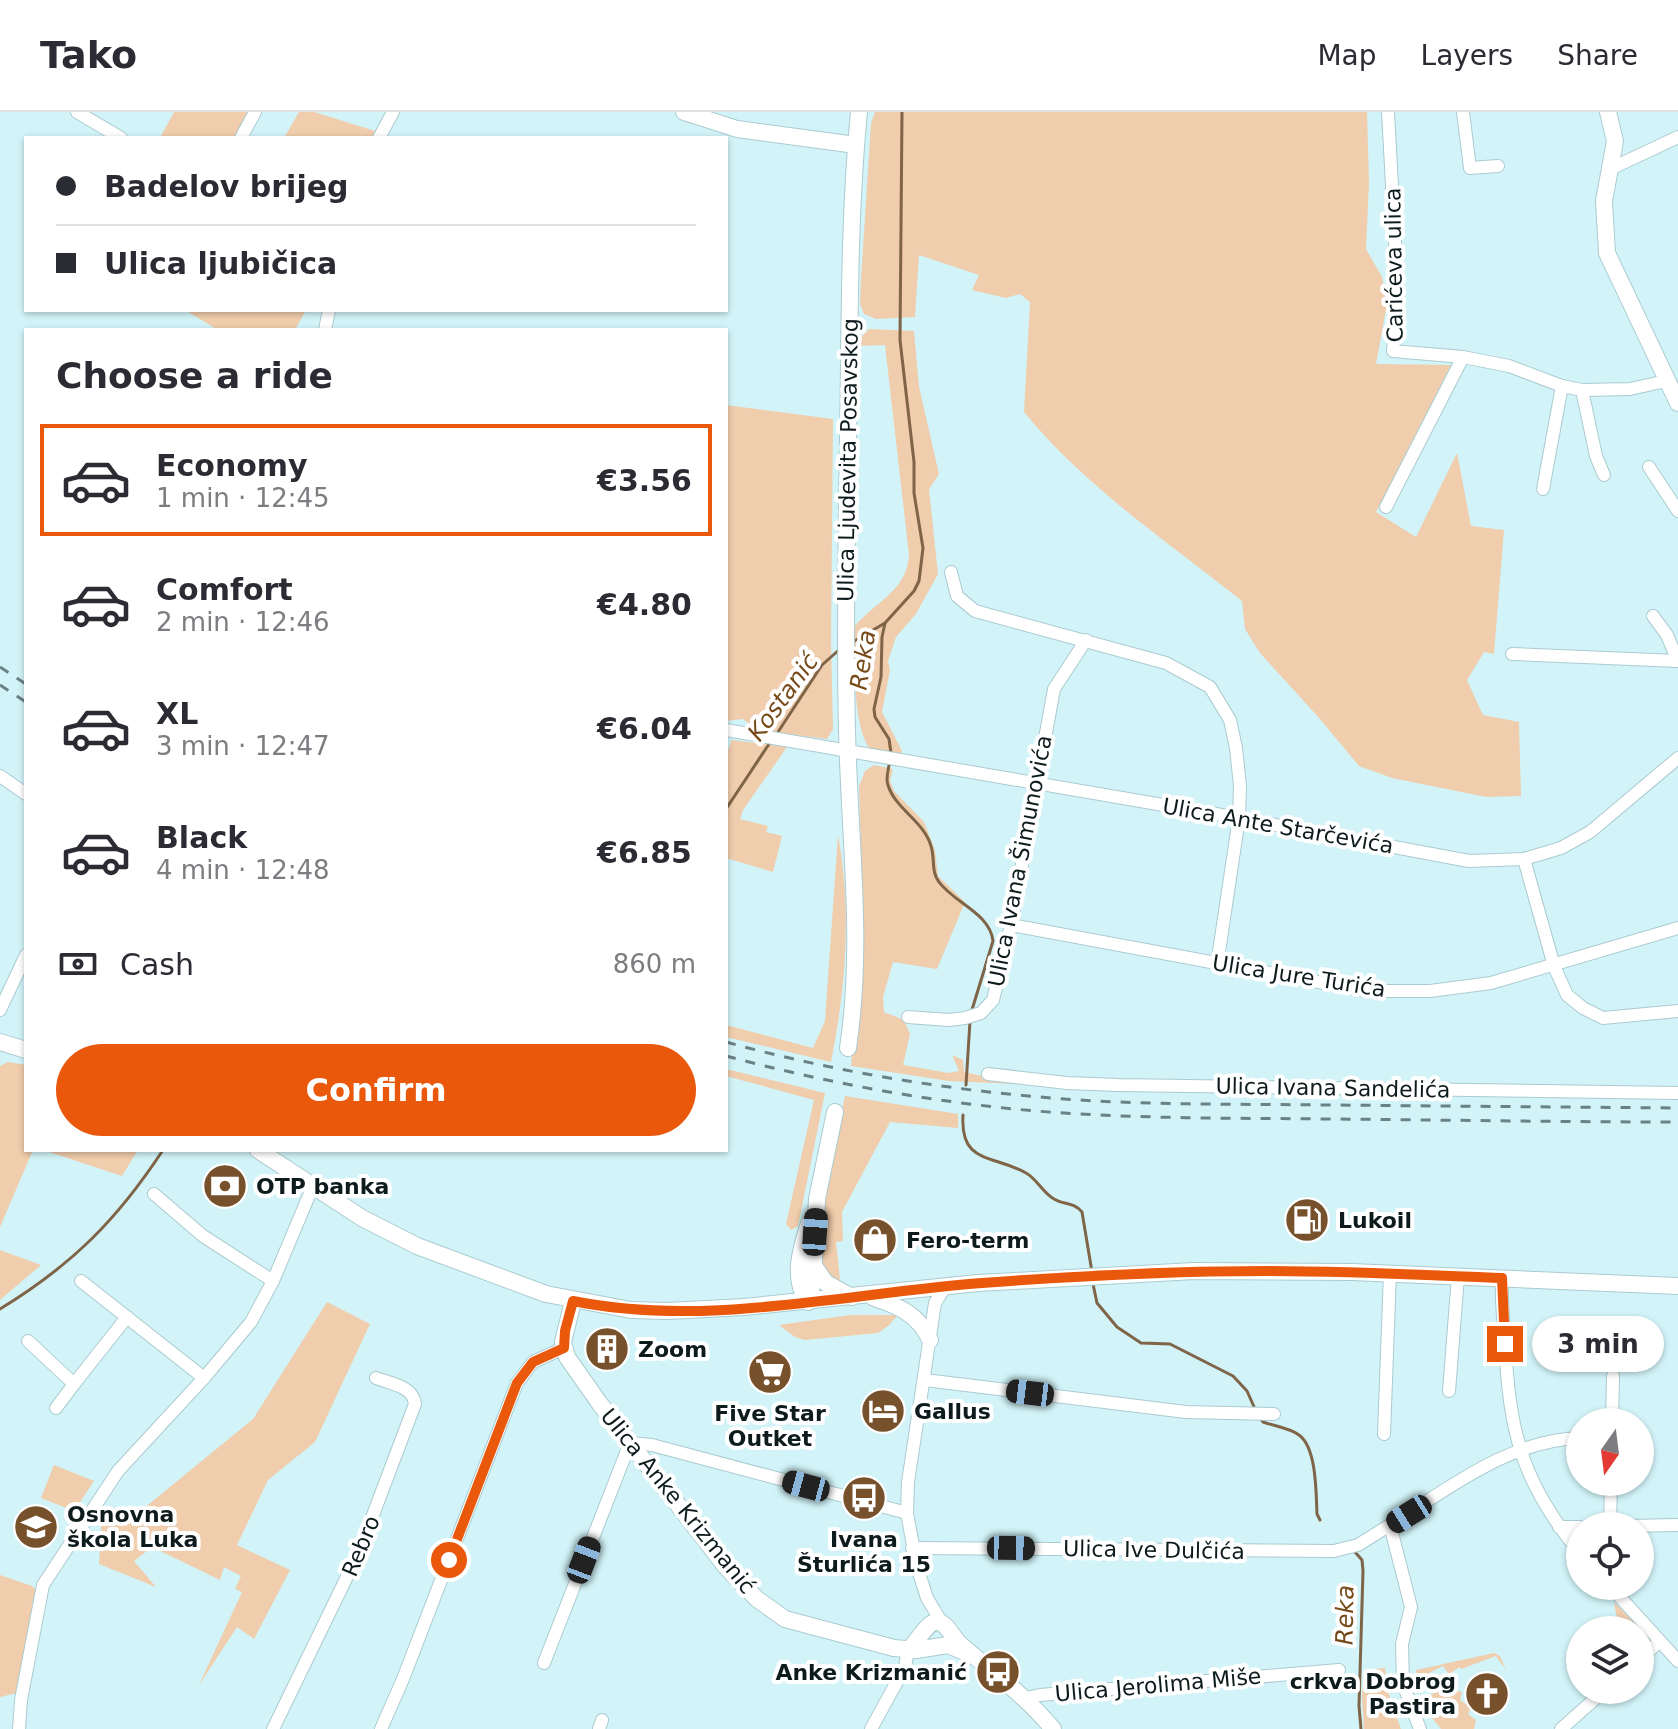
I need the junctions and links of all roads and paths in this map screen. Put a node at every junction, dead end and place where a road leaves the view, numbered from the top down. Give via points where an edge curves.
1 (77, 112) edge
2 (255, 112) edge
3 (393, 112) edge
4 (684, 112) edge
5 (859, 112) edge
6 (1388, 112) edge
7 (1463, 112) edge
8 (1608, 112) edge
9 (118, 136) edge
10 (242, 136) edge
11 (380, 136) edge
12 (1678, 137) edge
13 (856, 145) junction
14 (1498, 166) dead end
15 (1610, 169) junction
16 (1463, 357) junction
17 (1666, 381) junction
18 (1562, 386) junction
19 (1582, 390) junction
20 (1678, 403) edge
21 (1649, 467) dead end
22 (1604, 475) dead end
23 (1543, 489) dead end
24 (1386, 507) dead end
25 (1678, 511) edge
26 (951, 572) dead end
27 (1653, 616) dead end
28 (1086, 640) junction
29 (1512, 654) dead end
30 (1678, 661) edge
31 (728, 730) edge
32 (848, 751) junction
33 (1678, 758) edge
34 (0, 776) edge
35 (1036, 783) junction
36 (24, 793) edge
37 (1239, 818) junction
38 (1524, 859) junction
39 (1011, 925) junction
40 (1678, 928) edge
41 (24, 959) edge
42 (1217, 965) junction
43 (1554, 966) junction
44 (0, 1010) edge
45 (1678, 1011) edge
46 (908, 1017) dead end
47 (0, 1042) edge
48 (848, 1048) dead end
49 (24, 1049) edge
50 (988, 1074) dead end
51 (1678, 1093) edge
52 (835, 1112) dead end
53 (261, 1152) edge
54 (313, 1186) junction
55 (154, 1194) dead end
56 (806, 1266) junction
57 (1390, 1273) junction
58 (1458, 1276) junction
59 (1502, 1278) junction
60 (81, 1281) dead end
61 (273, 1281) junction
62 (1678, 1286) edge
63 (945, 1287) junction
64 (861, 1297) junction
65 (573, 1301) junction
66 (808, 1302) junction
67 (773, 1305) junction
68 (127, 1317) junction
69 (930, 1340) junction
70 (28, 1341) dead end
71 (564, 1348) junction
72 (1613, 1376) dead end
73 (204, 1378) junction
74 (376, 1378) dead end
75 (925, 1380) junction
76 (74, 1384) junction
77 (1449, 1391) dead end
78 (56, 1408) dead end
79 (1612, 1408) edge
80 (1269, 1413) dead end
81 (1384, 1434) dead end
82 (1566, 1439) edge
83 (630, 1443) junction
84 (1520, 1450) junction
85 (907, 1513) junction
86 (1390, 1525) junction
87 (1654, 1525) edge
88 (1678, 1525) edge
89 (1559, 1527) junction
90 (1566, 1527) edge
91 (1566, 1536) edge
92 (912, 1548) junction
93 (1623, 1600) edge
94 (936, 1634) junction
95 (1660, 1641) junction
96 (1654, 1646) edge
97 (908, 1650) junction
98 (1678, 1661) edge
99 (544, 1663) dead end
100 (1339, 1670) dead end
101 (1026, 1698) junction
102 (1589, 1704) edge
103 (19, 1729) edge
104 (273, 1729) edge
105 (381, 1729) edge
106 (871, 1729) edge
107 (1053, 1729) edge
108 (1420, 1729) edge
109 (1561, 1729) edge

1 - 9 street
2 - 10 street
3 - 11 street
4 - 13 main road via 737,129
5 - 13 main road, Ulica Ljudevita Posavskog
6 - 16 street, Carićeva ulica via 1398,296 1393,351
7 - 14 street via 1470,168
8 - 15 main road via 1615,141
12 - 15 street
13 - 32 main road, Ulica Ljudevita Posavskog via 849,324
15 - 17 main road via 1604,201 1607,253
16 - 18 street, Carićeva ulica via 1509,366
16 - 24 street
17 - 19 street, Carićeva ulica via 1630,389
17 - 20 main road
18 - 19 street, Carićeva ulica
18 - 23 street
19 - 22 street
21 - 25 street
26 - 28 street via 957,596 975,611
27 - 30 street
28 - 35 street, Ulica Ivana Šimunovića via 1054,689
28 - 37 street via 1166,663 1210,687 1230,720
29 - 30 street
31 - 32 street, Ulica Ante Starčevića
32 - 35 street, Ulica Ante Starčevića
32 - 48 main road, Ulica Ljudevita Posavskog via 856,911
33 - 38 street, Ulica Ante Starčevića via 1590,832
34 - 36 street
35 - 37 street, Ulica Ante Starčevića
35 - 39 street, Ulica Ivana Šimunovića
37 - 38 street, Ulica Ante Starčevića via 1469,861
37 - 42 street
38 - 43 street
39 - 42 street, Ulica Jure Turića
39 - 46 street, Ulica Ivana Šimunovića via 993,1000 981,1013 949,1020
40 - 43 street, Ulica Jure Turića
41 - 44 street
42 - 43 street, Ulica Jure Turića via 1367,991 1430,991 1491,983
43 - 45 street via 1567,995 1603,1018
47 - 49 main road
50 - 51 street, Ulica Ivana Sandelića via 1118,1085
52 - 56 main road
53 - 54 main road
54 - 61 street
54 - 65 main road via 417,1246
55 - 61 street via 203,1236
56 - 64 main road via 826,1283
56 - 66 main road via 813,1286
56 - 67 main road
57 - 58 main road
57 - 63 main road via 1222,1271
57 - 81 street
58 - 59 main road
58 - 77 street
59 - 62 main road
59 - 84 street via 1508,1400
60 - 68 street
61 - 73 street via 251,1322
63 - 64 main road
63 - 69 street via 935,1300
64 - 66 main road
64 - 69 main road via 909,1313
65 - 67 main road via 648,1311
65 - 71 main road
66 - 67 main road
68 - 73 street
68 - 76 street
69 - 75 street
70 - 76 street
71 - 83 main road, Ulica Anke Krizmanić
71 - 105 street via 533,1362 517,1383
72 - 79 street
73 - 103 street via 118,1471 43,1585
74 - 104 street, Rebro via 409,1391 415,1404 359,1552
75 - 80 street via 1186,1412
75 - 85 street
76 - 78 street
82 - 84 street, Ulica Ive Dulčića
83 - 85 street
83 - 97 main road, Ulica Anke Krizmanić via 726,1567 772,1611
83 - 99 street
84 - 86 street, Ulica Ive Dulčića
84 - 89 street
85 - 92 street
86 - 92 street, Ulica Ive Dulčića via 1358,1545 1334,1551
86 - 108 street via 1411,1607 1402,1644 1403,1684
87 - 88 street
89 - 90 street
89 - 91 street
92 - 94 street
93 - 95 street
94 - 97 main road, Ulica Anke Krizmanić
94 - 101 main road
95 - 96 street
95 - 98 street
97 - 106 street via 905,1667
100 - 101 street, Ulica Jerolima Miše
101 - 107 main road
102 - 109 street

